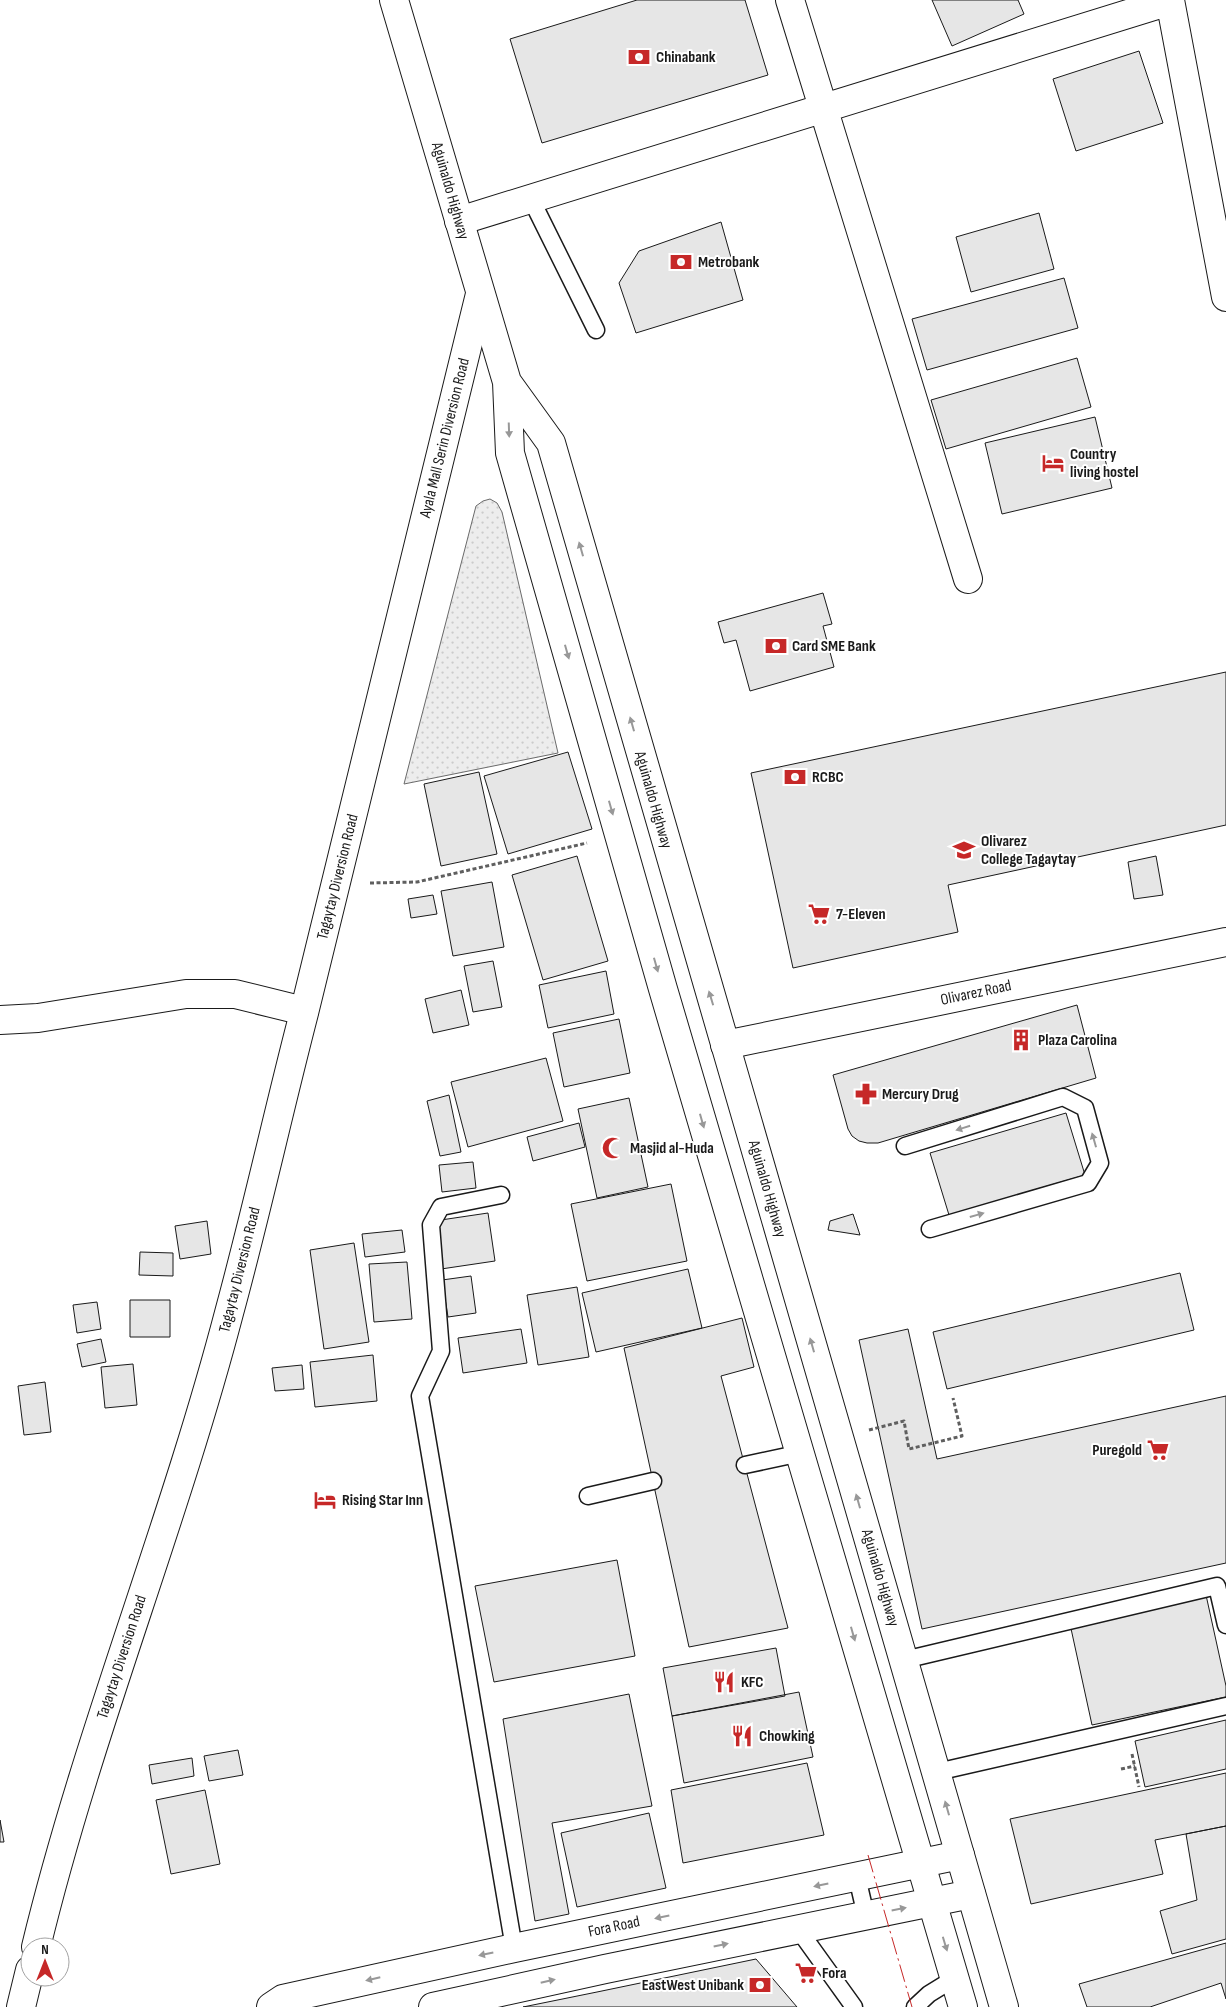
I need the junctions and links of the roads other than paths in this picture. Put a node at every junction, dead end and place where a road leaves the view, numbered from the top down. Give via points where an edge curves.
1 (394, 0) edge
2 (790, 0) edge
3 (1170, 0) edge
4 (822, 108) junction
5 (531, 199) junction
6 (458, 221) junction
7 (480, 294) junction
8 (1226, 297) edge
9 (596, 330) dead end
10 (507, 382) junction
11 (968, 579) dead end
12 (410, 583) joint
13 (1226, 942) edge
14 (304, 1011) junction
15 (0, 1020) edge
16 (726, 1045) junction
17 (905, 1146) dead end
18 (501, 1195) dead end
19 (930, 1229) dead end
20 (801, 1453) junction
21 (745, 1465) dead end
22 (653, 1481) dead end
23 (588, 1496) dead end
24 (1226, 1625) edge
25 (904, 1660) junction
26 (1226, 1706) edge
27 (936, 1772) junction
28 (960, 1855) junction
29 (920, 1864) junction
30 (857, 1877) junction
31 (971, 1894) junction
32 (932, 1902) junction
33 (866, 1916) junction
34 (798, 1929) junction
35 (38, 1937) edge
36 (514, 1948) junction
37 (955, 1978) junction
38 (26, 1987) edge
39 (21, 2007) edge
40 (271, 2007) edge
41 (432, 2007) edge
42 (854, 2007) edge
43 (915, 2007) edge
44 (964, 2007) edge
45 (1004, 2007) edge

1 - 6 street, Aguinaldo Highway
2 - 4 street
3 - 4 street
3 - 8 street
4 - 5 street
4 - 11 street
5 - 6 street
5 - 9 lane
6 - 7 street, Aguinaldo Highway
7 - 10 street, Aguinaldo Highway
7 - 12 street, Ayala Mall Serin Diversion Road
16 -> 10 street, Aguinaldo Highway via 551,443
10 -> 20 street, Aguinaldo Highway via 510,453 663,988
12 - 14 street, Tagaytay Diversion Road
13 - 16 street, Olivarez Road
14 - 15 street via 235,994 186,994 38,1018
14 - 35 street, Tagaytay Diversion Road via 230,1313 196,1433 73,1808
25 -> 16 street, Aguinaldo Highway
19 -> 17 lane via 1088,1183 1100,1163 1085,1108 1063,1097
18 - 36 lane via 441,1206 431,1225 441,1351 420,1396
20 - 21 lane
20 -> 29 street, Aguinaldo Highway
22 - 23 lane
24 - 25 lane via 1217,1586
25 - 27 street, Aguinaldo Highway
26 - 27 lane
28 -> 27 street, Aguinaldo Highway
28 - 29 street, Fora Road
28 - 31 street, Aguinaldo Highway
29 - 30 street, Fora Road
29 - 32 street, Aguinaldo Highway
30 - 33 lane
30 -> 36 street, Fora Road
31 - 32 street
31 - 45 street, Aguinaldo Highway
33 -> 32 street
32 -> 37 street, Aguinaldo Highway
33 - 34 street
41 -> 34 street
34 - 42 lane
36 -> 40 street, Fora Road via 283,1999
37 - 43 lane
37 - 44 street, Aguinaldo Highway
38 - 39 street

